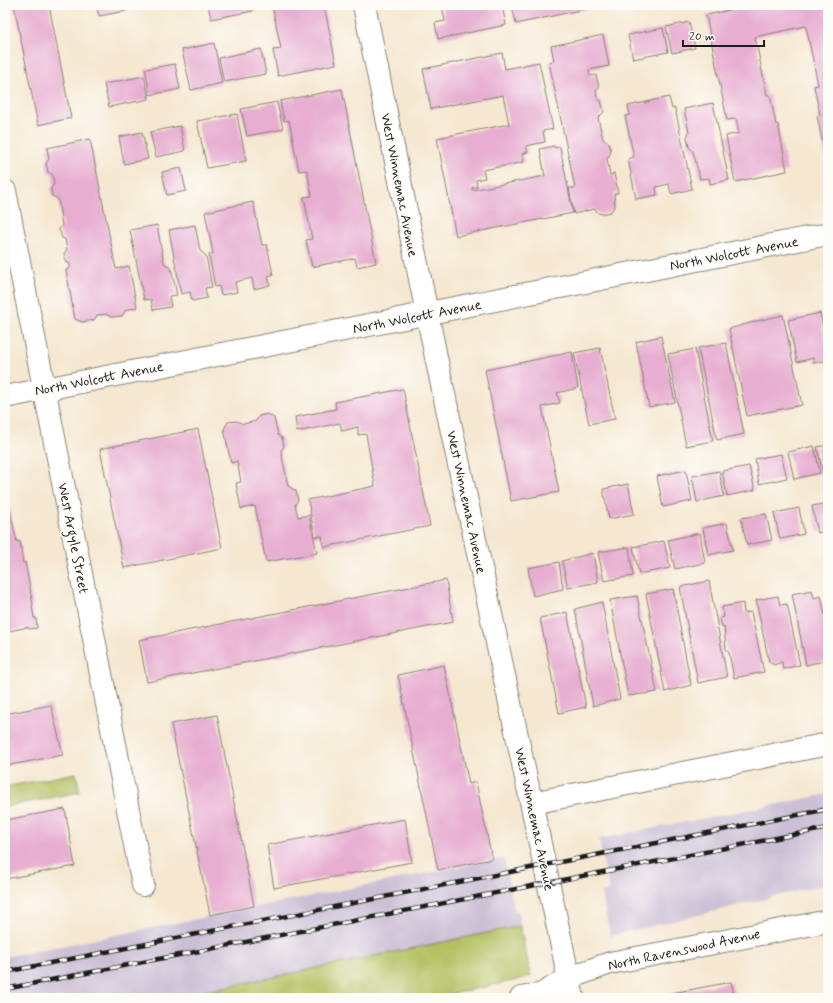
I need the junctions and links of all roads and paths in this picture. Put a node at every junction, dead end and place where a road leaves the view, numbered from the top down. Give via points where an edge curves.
1 (364, 5) edge
2 (5, 191) edge
3 (828, 234) edge
4 (427, 314) junction
5 (44, 389) junction
6 (5, 397) edge
7 (828, 744) edge
8 (532, 803) junction
9 (143, 885) dead end
10 (828, 921) edge
11 (571, 988) edge
12 (521, 998) edge

1 - 4 street, West Winnemac Avenue
2 - 5 street, West Argyle Street
3 - 4 street, North Wolcott Avenue
4 - 5 street, North Wolcott Avenue
4 - 8 street, West Winnemac Avenue
5 - 6 street, North Wolcott Avenue
5 - 9 street, West Argyle Street
7 - 8 street
8 - 11 street, West Winnemac Avenue
10 - 11 street, North Ravenswood Avenue via 610,963
11 - 12 street, North Ravenswood Avenue

